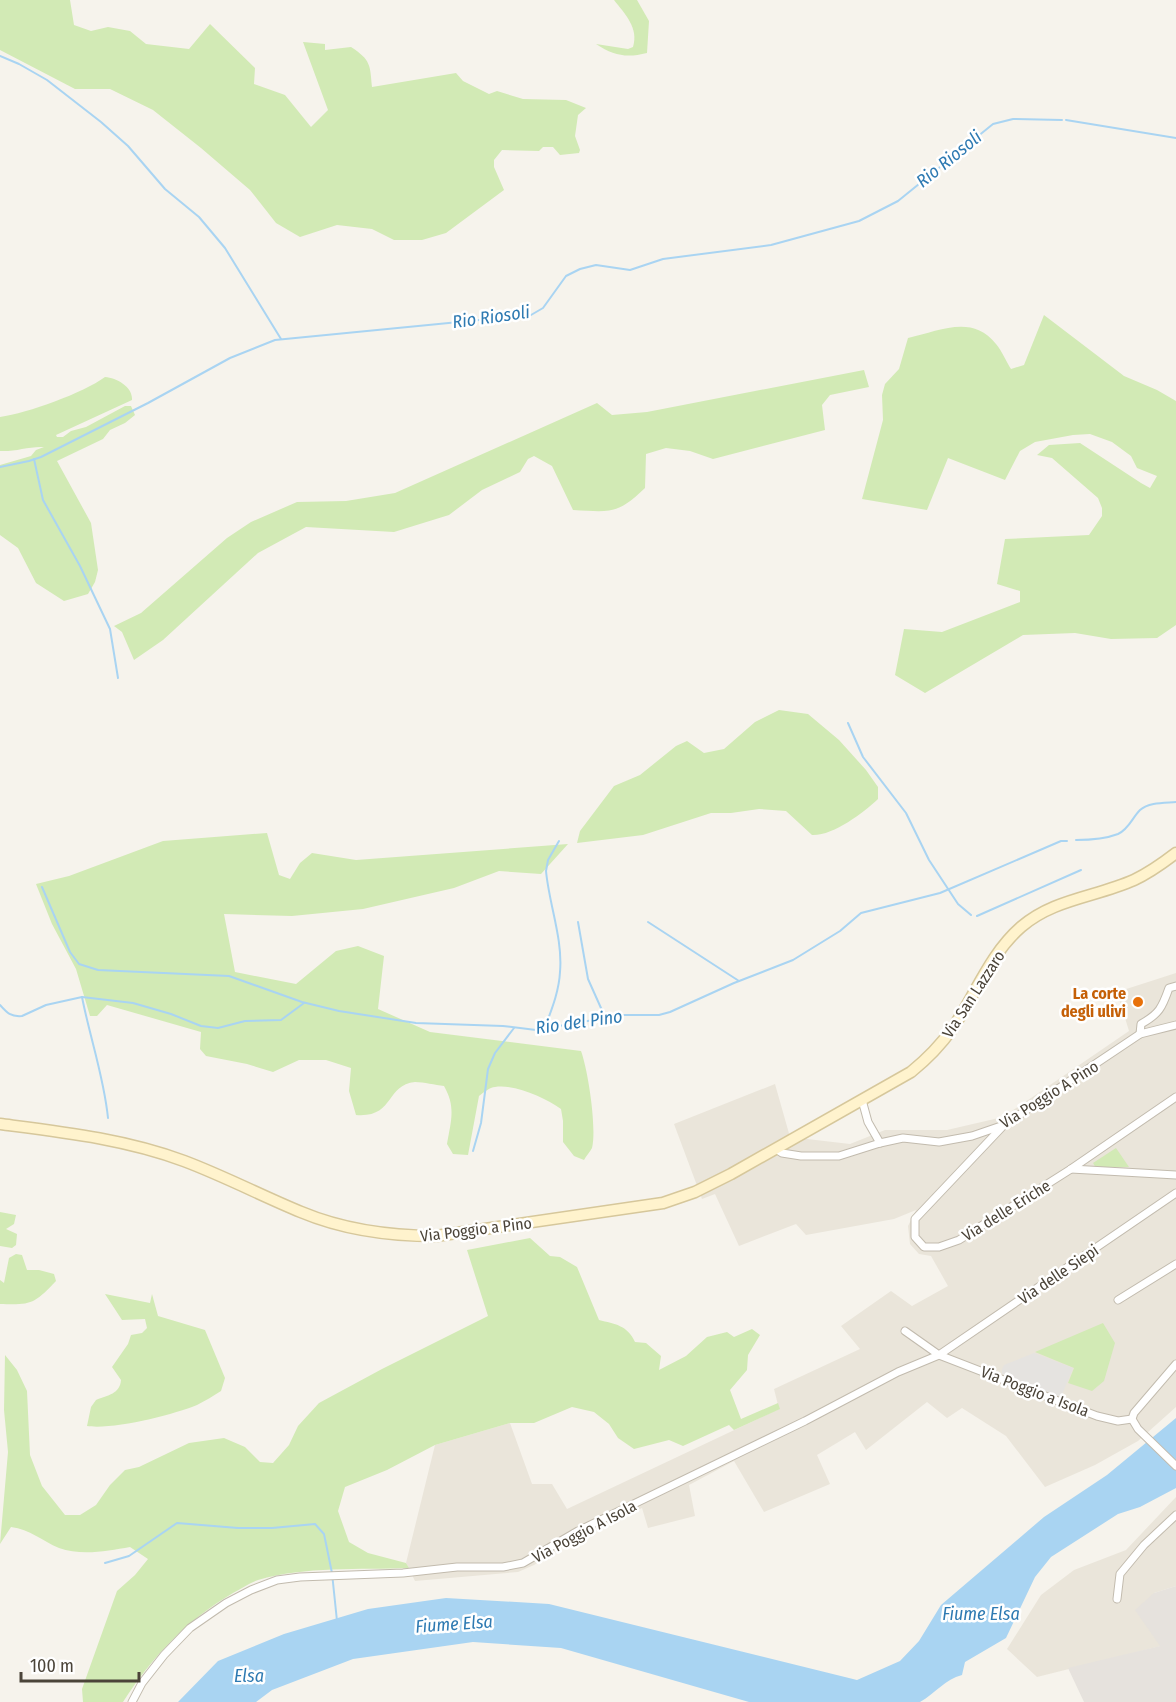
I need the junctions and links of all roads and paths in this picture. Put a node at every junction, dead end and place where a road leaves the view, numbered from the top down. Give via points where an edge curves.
1 (1176, 853) edge
2 (1176, 986) edge
3 (1176, 1025) edge
4 (1140, 1034) junction
5 (1176, 1097) edge
6 (862, 1100) junction
7 (0, 1124) edge
8 (1004, 1125) junction
9 (880, 1143) junction
10 (777, 1149) junction
11 (1071, 1169) junction
12 (1176, 1175) edge
13 (1176, 1193) edge
14 (1176, 1264) edge
15 (1118, 1300) dead end
16 (905, 1331) dead end
17 (939, 1355) junction
18 (1176, 1364) edge
19 (1132, 1419) junction
20 (1176, 1466) edge
21 (1176, 1515) edge
22 (1117, 1599) dead end
23 (132, 1702) edge

1 - 6 street, Via San Lazzaro via 1133,880 1054,906 1021,927 999,951 953,1028 931,1056
2 - 4 street via 1169,988 1162,1007 1153,1017 1141,1024
3 - 4 street, Via Poggio A Pino
4 - 8 street, Via Poggio A Pino
5 - 11 street
6 - 9 street
6 - 10 street, Via San Lazzaro
7 - 10 street, Via Poggio a Pino via 143,1148 183,1161 303,1213 362,1230 403,1236 436,1236 663,1203 694,1192
8 - 9 street, Via Poggio A Pino via 954,1141 903,1138
8 - 11 street, Via delle Eriche via 915,1219 915,1237 924,1247 959,1240
9 - 10 street, Via Poggio A Pino via 839,1156 801,1156
11 - 12 street
13 - 17 street, Via delle Siepi
14 - 15 street
16 - 17 street
17 - 19 street, Via Poggio a Isola via 1097,1416 1118,1421
17 - 23 street, Via Poggio A Isola via 578,1531 523,1563 277,1580 251,1590 190,1628 142,1683
18 - 19 street
19 - 20 street
21 - 22 street via 1120,1574

